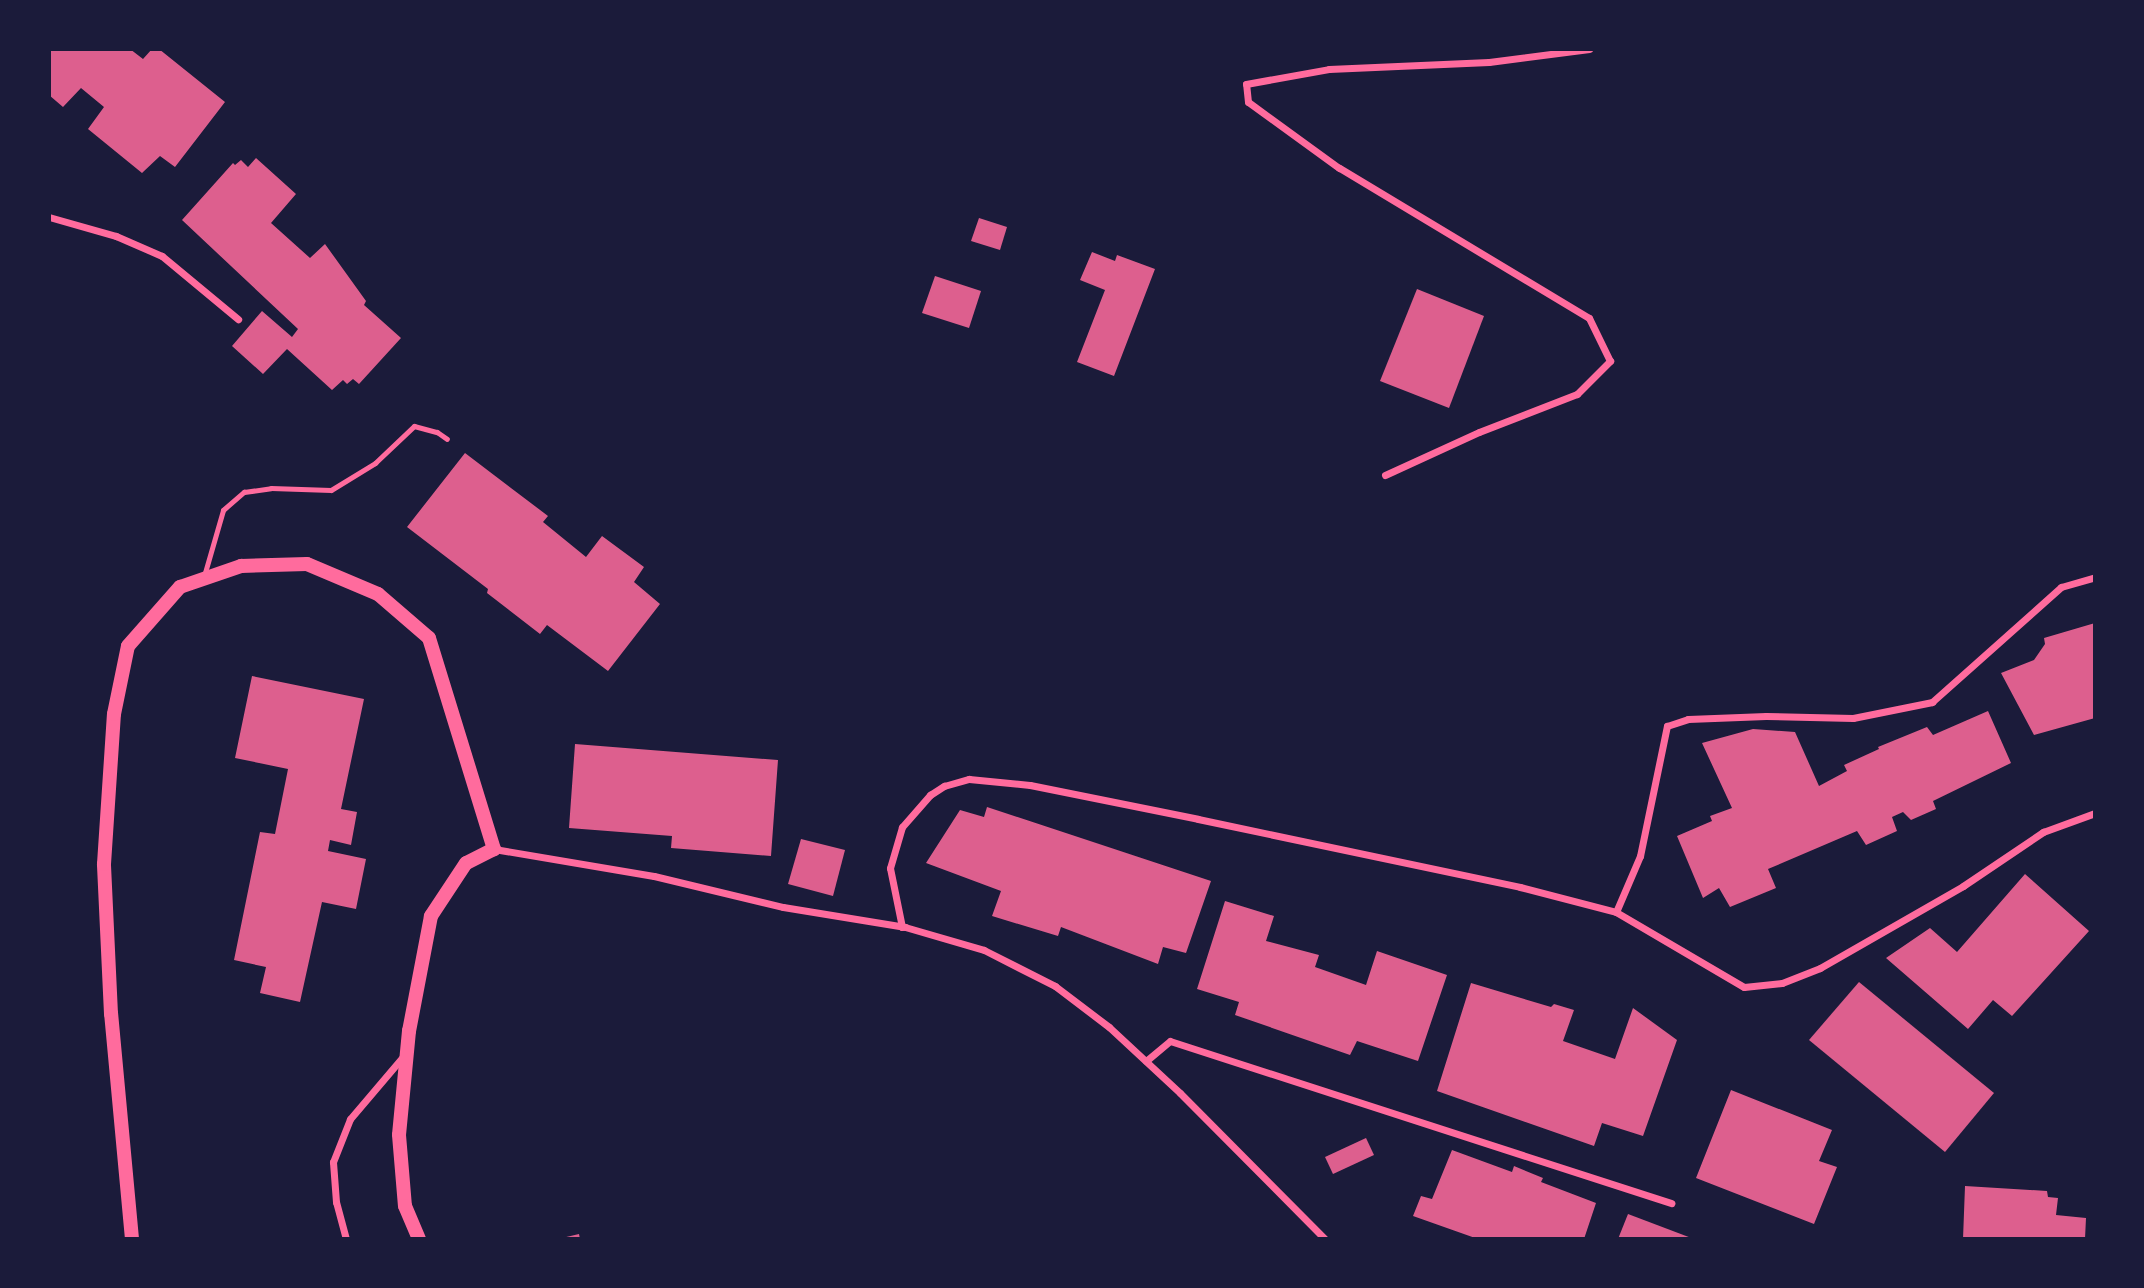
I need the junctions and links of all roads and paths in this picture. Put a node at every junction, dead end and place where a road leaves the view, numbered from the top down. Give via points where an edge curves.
1 (1590, 49) edge
2 (49, 217) edge
3 (237, 319) dead end
4 (447, 439) dead end
5 (1385, 475) dead end
6 (2095, 577) edge
7 (204, 579) junction
8 (2095, 813) edge
9 (494, 849) junction
10 (1616, 912) junction
11 (902, 927) junction
12 (407, 1052) junction
13 (1146, 1061) junction
14 (1671, 1203) dead end
15 (132, 1239) edge
16 (346, 1239) edge
17 (419, 1239) edge
18 (1325, 1239) edge

1 - 5 street via 1489,62 1329,69 1246,83 1248,102 1339,169 1588,318 1610,361 1577,394
2 - 3 street via 116,236 162,256
4 - 7 lane via 415,426 375,463 331,490 244,492 223,510
6 - 10 street via 2061,587 1932,702 1853,718 1688,719 1667,726 1640,856
7 - 9 main road via 241,566 307,564 378,594 429,638
7 - 15 main road via 180,587 128,646 114,714 104,864 111,1014
8 - 10 street via 2043,832 1963,886 1820,968 1782,983 1744,987
9 - 11 street via 654,876 783,907
9 - 12 main road via 466,863 431,916
10 - 11 street via 1520,887 1198,819 1030,785 969,779 930,795 902,827 890,868
11 - 13 street via 984,950 1055,986
12 - 16 street via 350,1119 333,1162 336,1202
12 - 17 main road via 399,1135 405,1206
13 - 14 street via 1170,1041
13 - 18 street

